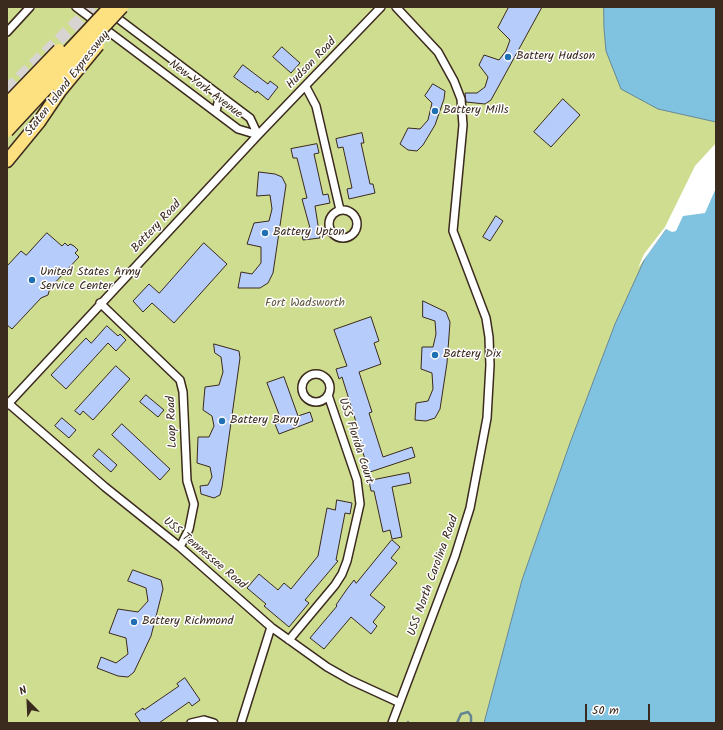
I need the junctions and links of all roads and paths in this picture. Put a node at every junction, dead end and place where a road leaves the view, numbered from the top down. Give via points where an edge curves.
1 (30, 7) edge
2 (76, 7) edge
3 (100, 7) edge
4 (103, 7) edge
5 (110, 7) edge
6 (122, 7) edge
7 (130, 7) edge
8 (381, 7) edge
9 (396, 7) edge
10 (7, 32) edge
11 (306, 87) junction
12 (220, 95) junction
13 (7, 104) edge
14 (216, 111) junction
15 (7, 117) edge
16 (7, 131) edge
17 (258, 135) junction
18 (7, 161) edge
19 (340, 210) junction
20 (100, 304) junction
21 (328, 395) junction
22 (8, 404) edge
23 (180, 547) junction
24 (271, 627) junction
25 (289, 640) junction
26 (398, 702) junction
27 (191, 723) edge
28 (214, 723) edge
29 (241, 723) edge
30 (392, 723) edge

1 - 10 street
2 - 14 street, New York Avenue
3 - 13 highway, bridge
4 - 12 street, New York Avenue
5 - 15 highway, bridge
6 - 16 highway, Staten Island Expressway, bridge
7 - 18 highway, Staten Island Expressway, bridge via 84,61
8 - 11 street, Hudson Road
9 - 26 street, USS North Carolina Road via 438,52 461,99 463,125 453,231 486,318 490,366 487,418 470,508 455,556
11 - 17 street, Hudson Road
11 - 19 street via 316,106
12 - 14 street
12 - 17 street, New York Avenue via 250,118
14 - 17 street, New York Avenue via 238,129
17 - 20 street, Battery Road
19 - 19 street via 350,211 357,220 354,233 346,238 337,236 330,229 332,215
20 - 22 street, Battery Road
20 - 23 street, Loop Road via 180,380 183,392 187,481 194,504 189,529
21 - 21 street, USS Florida Court via 330,387 324,376 310,375 303,381 302,391 307,399 316,402
21 - 25 street, USS Florida Court via 357,480 360,504 342,574
22 - 23 street, USS Tennessee Road
23 - 24 street, USS Tennessee Road
24 - 25 street, USS Tennessee Road
24 - 29 street
25 - 26 street, USS Tennessee Road via 327,667
26 - 30 street, USS North Carolina Road
27 - 28 street via 204,720

